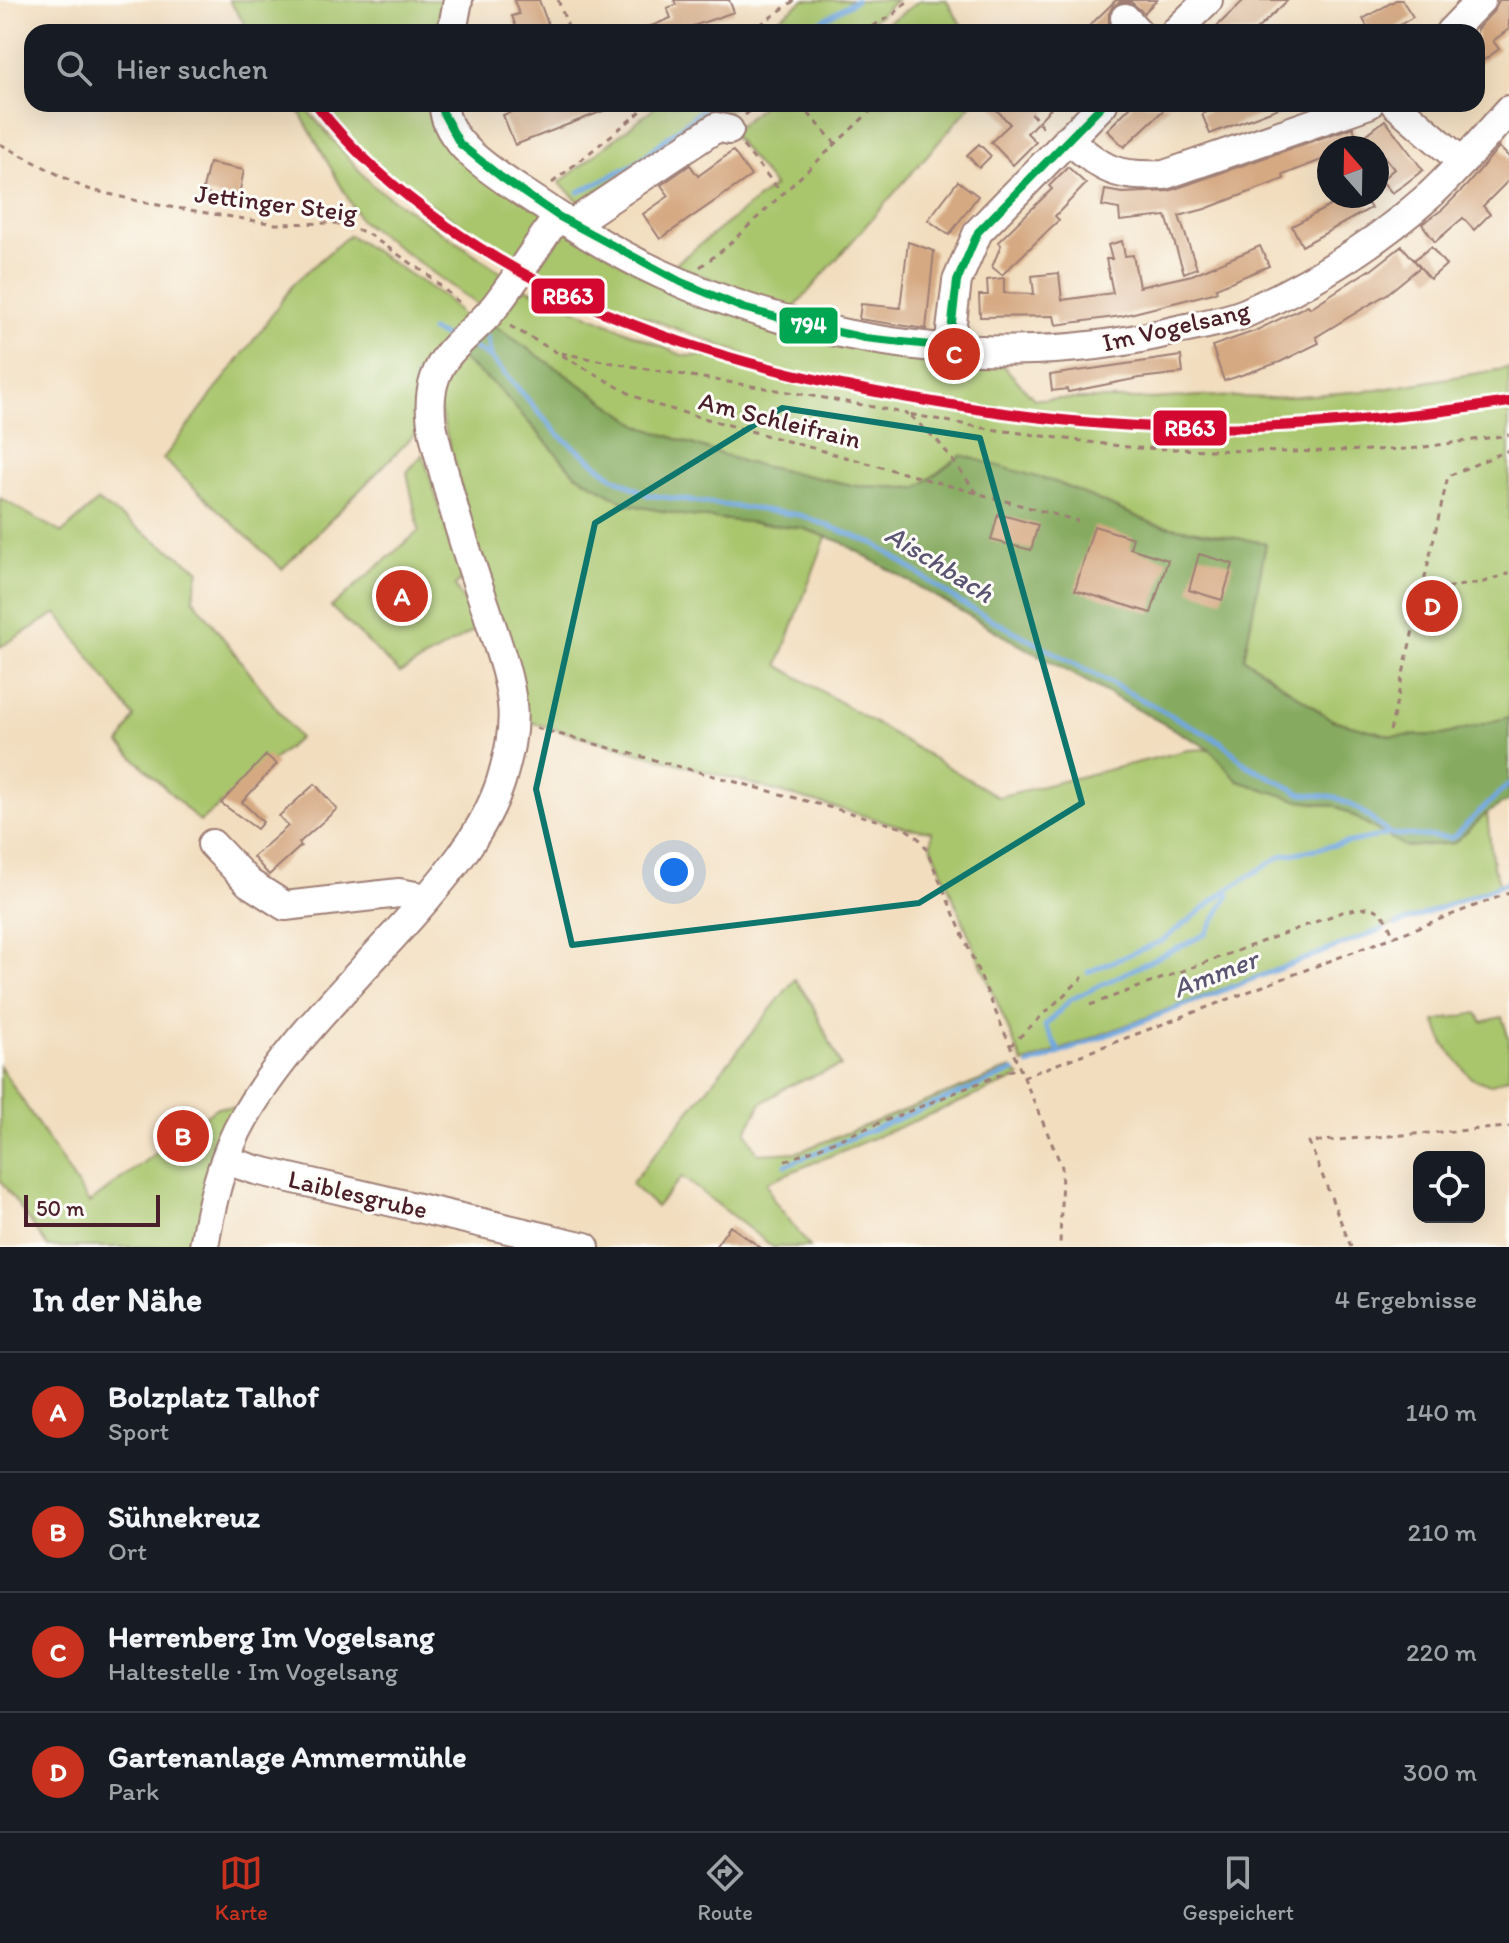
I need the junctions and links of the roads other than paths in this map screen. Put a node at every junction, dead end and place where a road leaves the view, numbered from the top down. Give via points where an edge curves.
1 (458, 0) edge
2 (1208, 0) edge
3 (1481, 0) edge
4 (454, 24) edge
5 (1183, 24) edge
6 (1458, 24) edge
7 (1509, 110) edge
8 (443, 112) edge
9 (1095, 112) edge
10 (1346, 112) edge
11 (1404, 112) edge
12 (729, 130) road end
13 (1064, 144) junction
14 (1462, 162) junction
15 (565, 220) junction
16 (949, 347) junction
17 (212, 844) dead end
18 (427, 898) junction
19 (225, 1160) junction
20 (204, 1247) edge
21 (585, 1247) edge

1 - 4 street
2 - 5 street
3 - 6 street
7 - 14 street, Im Vogelsang
8 - 15 street, Im Vogelsang via 460,144
9 - 13 street
10 - 13 street via 1164,175 1128,176
11 - 14 street
12 - 15 street via 717,127
13 - 16 street via 978,232 957,281
14 - 16 street, Im Vogelsang via 1429,196 1333,267 1247,313 1129,342 1019,352
15 - 16 street, Im Vogelsang via 681,282 743,308 865,338
15 - 18 street via 443,361 435,378 434,437 505,670 513,722 507,760 487,814
17 - 18 street via 249,883 285,906 399,893
18 - 19 street via 279,1068 253,1104
19 - 20 street
19 - 21 street, Laiblesgrube

